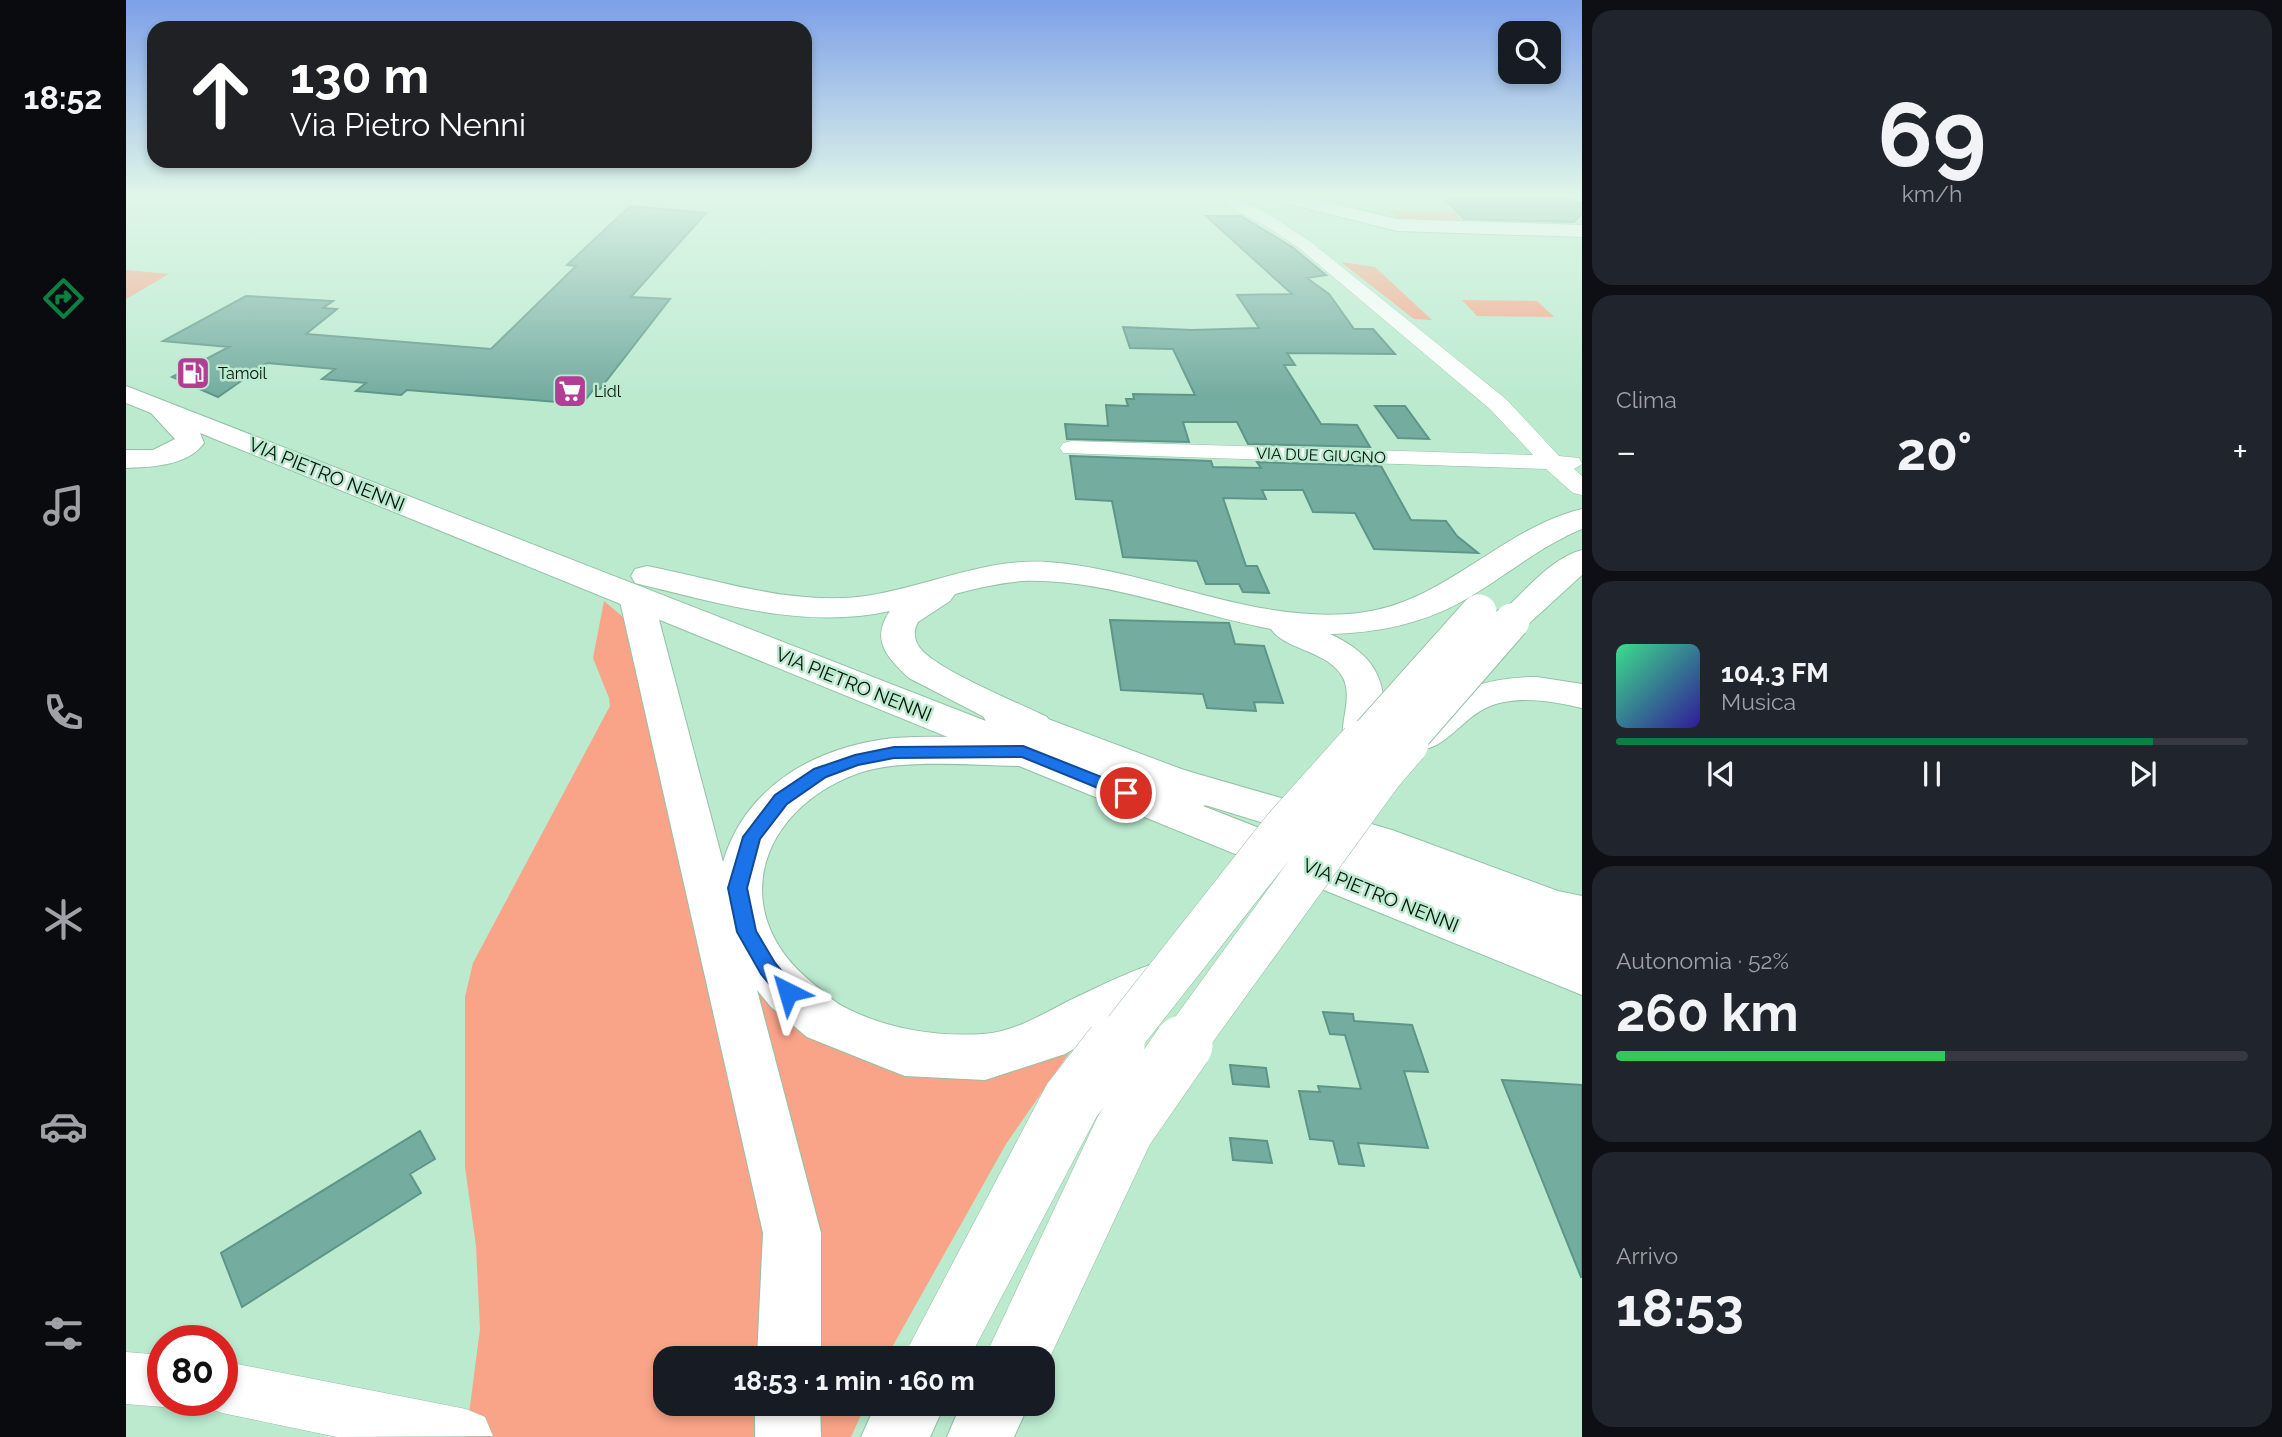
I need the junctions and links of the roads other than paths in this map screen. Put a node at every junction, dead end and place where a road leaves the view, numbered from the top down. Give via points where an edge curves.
1 (1326, 262) edge
2 (126, 375) edge
3 (126, 394) edge
4 (161, 409) junction
5 (1071, 448) dead end
6 (126, 459) edge
7 (256, 464) dead end
8 (1572, 468) edge
9 (1582, 487) edge
10 (1582, 518) edge
11 (1582, 530) edge
12 (484, 537) junction
13 (1582, 560) edge
14 (979, 578) junction
15 (641, 586) junction
16 (1243, 613) junction
17 (1582, 696) edge
18 (1028, 739) junction
19 (1371, 758) junction
20 (1170, 780) junction
21 (1582, 914) edge
22 (1582, 939) edge
23 (1582, 975) edge
24 (1164, 980) junction
25 (789, 1346) edge
26 (942, 1346) edge
27 (1023, 1346) edge
28 (126, 1378) edge
29 (147, 1380) edge
30 (238, 1390) edge
31 (789, 1416) edge
32 (905, 1416) edge
33 (990, 1416) edge
34 (466, 1436) edge
35 (788, 1437) edge
36 (894, 1437) edge
37 (980, 1437) edge

1 - 8 street
2 - 15 main road, VIA PIETRO NENNI
3 - 4 main road, VIA PIETRO NENNI
4 - 6 main road via 190,443 158,458
4 - 12 main road, VIA PIETRO NENNI
5 - 8 street, VIA DUE GIUGNO
7 - 12 main road via 428,524
8 - 9 street
8 - 9 street
10 - 16 main road via 1536,539 1442,598 1401,615 1330,625
11 - 19 main road, bridge via 1541,555 1479,612
12 - 15 main road, VIA PIETRO NENNI
13 - 19 main road, bridge
14 - 15 main road via 866,606 825,609
14 - 16 main road via 1008,572 1085,577
14 - 18 main road via 912,607 898,622 896,638 907,658 922,670
15 - 18 main road, VIA PIETRO NENNI
15 - 25 main road via 792,1233
16 - 19 main road via 1326,645 1349,660 1364,683
17 - 19 main road, bridge via 1537,689 1482,696
18 - 20 main road, VIA PIETRO NENNI
18 - 23 main road, VIA PIETRO NENNI
18 - 24 main road via 855,760 820,773 781,799 752,837 738,888 746,932 788,992 825,1022 905,1053 985,1057 1046,1038
19 - 24 main road, bridge via 1285,829
19 - 27 main road, bridge via 1222,989 1124,1129
20 - 21 main road via 1377,841 1554,908
20 - 22 main road, VIA PIETRO NENNI
24 - 26 main road, bridge via 1072,1100
28 - 29 street
30 - 34 street
31 - 35 main road
32 - 36 main road
33 - 37 main road

